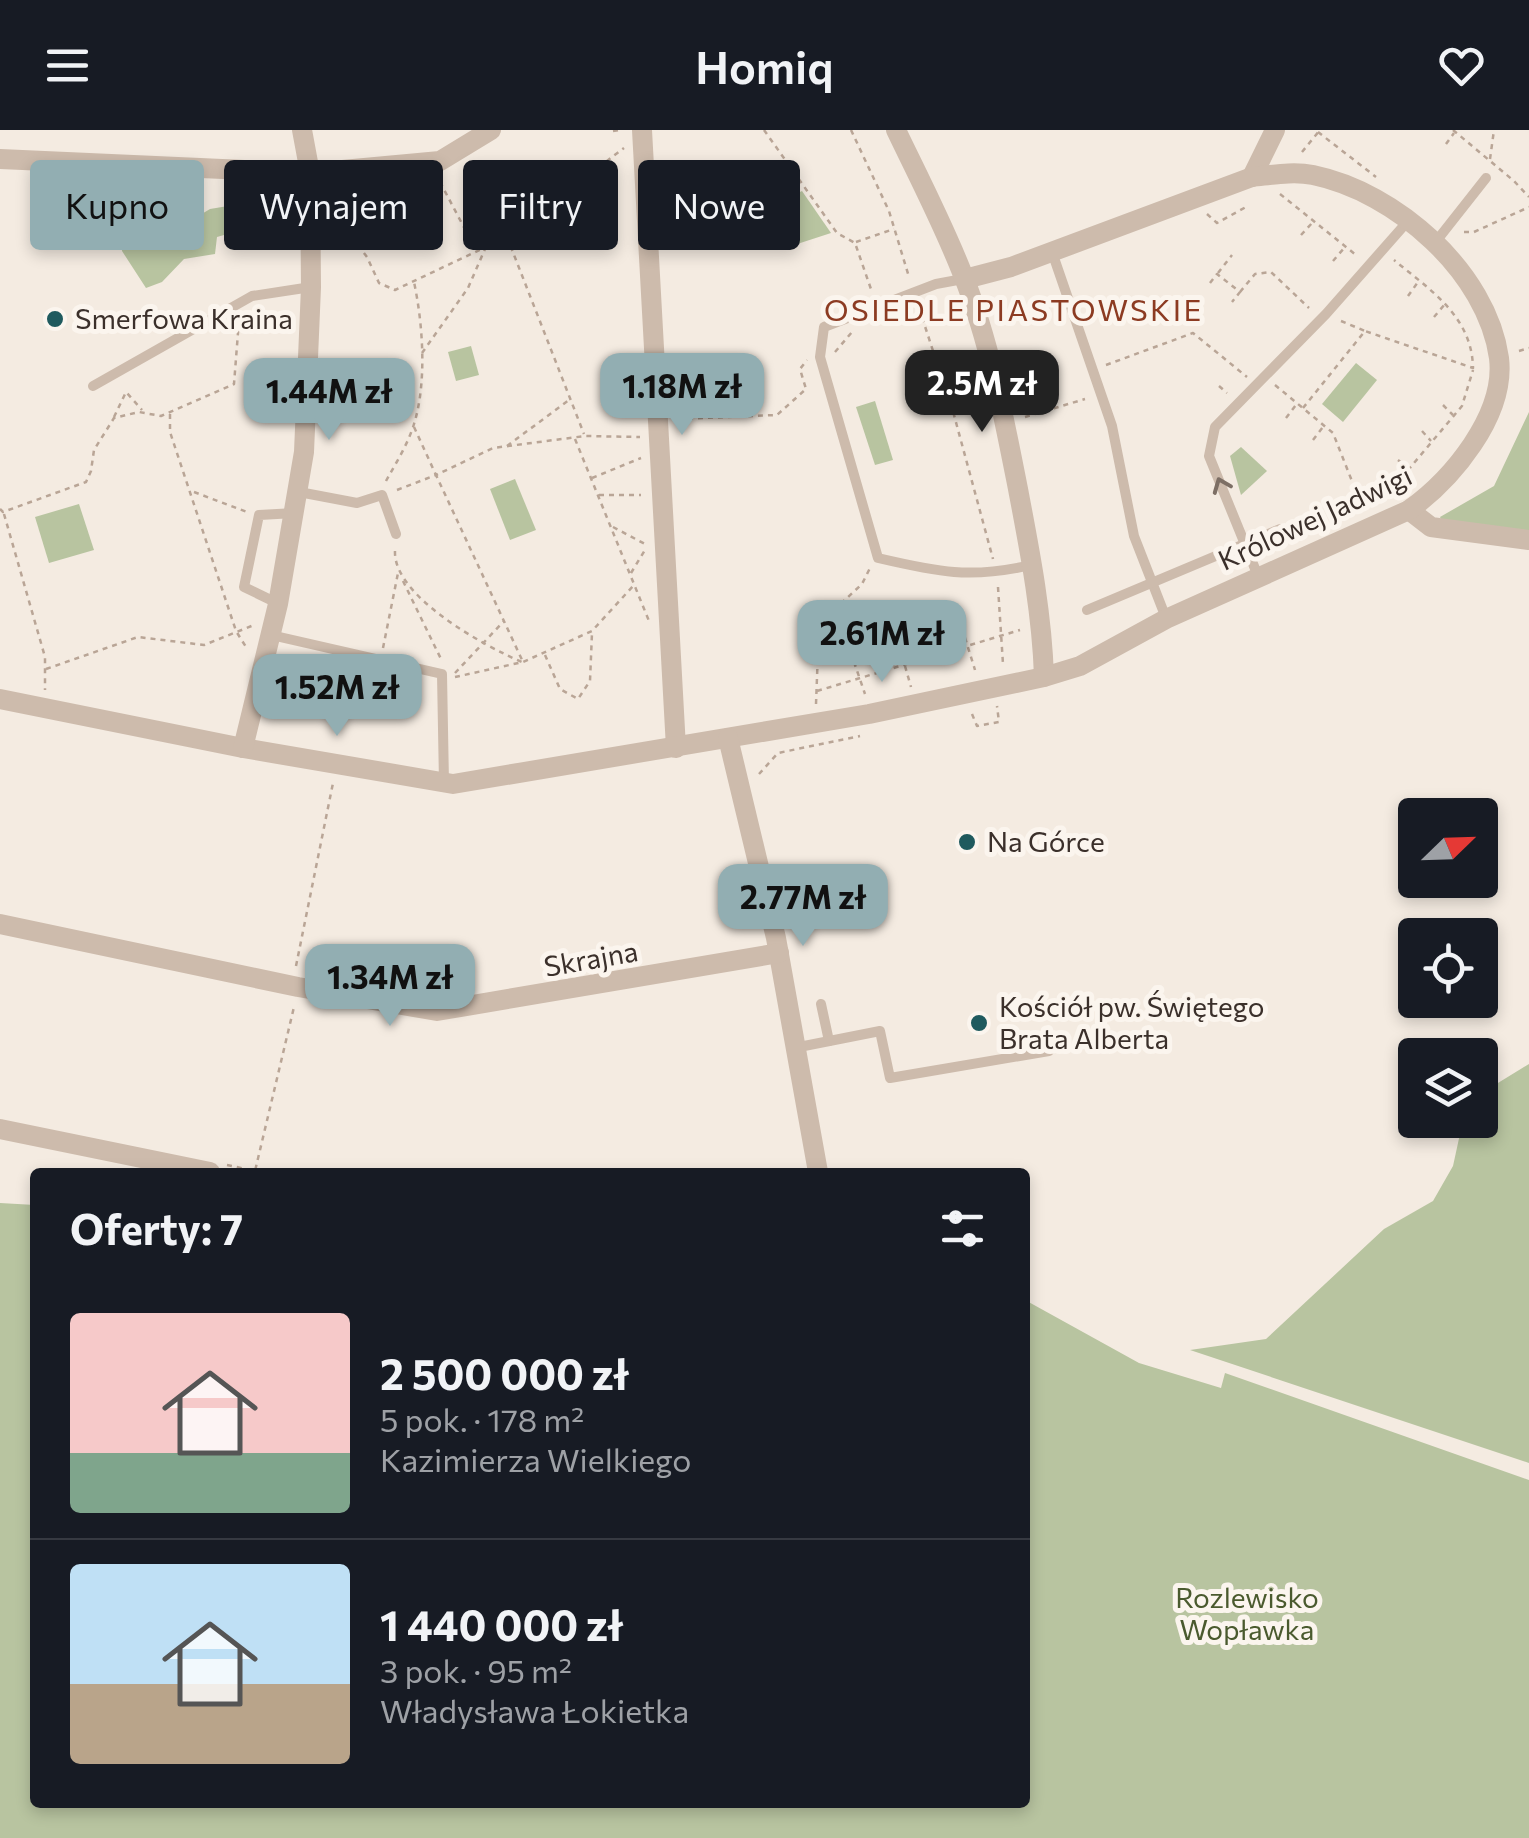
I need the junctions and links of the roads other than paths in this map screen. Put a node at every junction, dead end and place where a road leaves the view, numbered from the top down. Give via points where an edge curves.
1 (302, 130) edge
2 (491, 130) edge
3 (1275, 130) edge
4 (635, 135) edge
5 (906, 136) edge
6 (0, 159) edge
7 (308, 160) edge
8 (443, 160) edge
9 (224, 169) edge
10 (1252, 178) junction
11 (1486, 178) dead end
12 (1408, 220) junction
13 (1434, 245) junction
14 (311, 250) edge
15 (1052, 252) junction
16 (965, 279) junction
17 (312, 287) junction
18 (92, 386) dead end
19 (297, 503) junction
20 (1408, 510) junction
21 (1280, 529) dead end
22 (396, 534) road end
23 (1529, 540) edge
24 (1245, 544) junction
25 (1032, 565) junction
26 (1258, 576) junction
27 (1152, 582) junction
28 (1087, 610) dead end
29 (274, 619) junction
30 (1166, 619) junction
31 (1044, 678) junction
32 (0, 699) edge
33 (728, 738) junction
34 (243, 748) junction
35 (676, 748) junction
36 (444, 783) junction
37 (0, 924) edge
38 (779, 953) junction
39 (821, 1004) dead end
40 (829, 1041) junction
41 (794, 1048) junction
42 (1048, 1050) dead end
43 (0, 1129) edge
44 (215, 1168) edge
45 (817, 1168) edge

1 - 7 street
2 - 8 street
3 - 10 street
4 - 35 street
5 - 16 street
6 - 9 street
10 - 12 street, Królowej Jadwigi via 1314,176 1379,200
10 - 15 street, Królowej Jadwigi
11 - 13 lane
12 - 13 street, Królowej Jadwigi
24 -> 12 lane via 1209,456 1215,427
13 - 20 street, Królowej Jadwigi via 1472,283 1499,359 1496,393 1470,448 1436,490
14 - 17 street
15 - 16 street, Królowej Jadwigi
15 - 27 lane via 1112,426 1134,536
16 - 25 street via 1004,419
16 - 25 lane via 912,290 824,327 820,352 878,558 944,574
17 - 18 lane via 246,300
17 - 19 street
19 - 22 lane via 357,504 380,496
19 - 29 street
19 - 29 lane via 259,515 244,586
20 - 23 street via 1431,528
20 - 26 street, Królowej Jadwigi
21 - 24 lane
24 - 26 lane
24 - 27 lane
25 - 31 street
26 - 30 street, Królowej Jadwigi
27 - 28 lane
27 - 30 lane
29 - 34 street
29 - 36 lane via 446,677
30 - 31 street, Królowej Jadwigi
31 - 33 street, Królowej Jadwigi via 913,704 870,723
32 - 34 street, Królowej Jadwigi
33 - 35 street, Królowej Jadwigi
33 - 38 street
34 - 36 street, Królowej Jadwigi
35 - 36 street, Królowej Jadwigi
37 - 38 street, Skrajna via 437,1012
38 - 41 street
39 - 40 lane
40 - 41 lane
40 - 42 lane via 880,1031 890,1078
41 - 45 street
43 - 44 street

